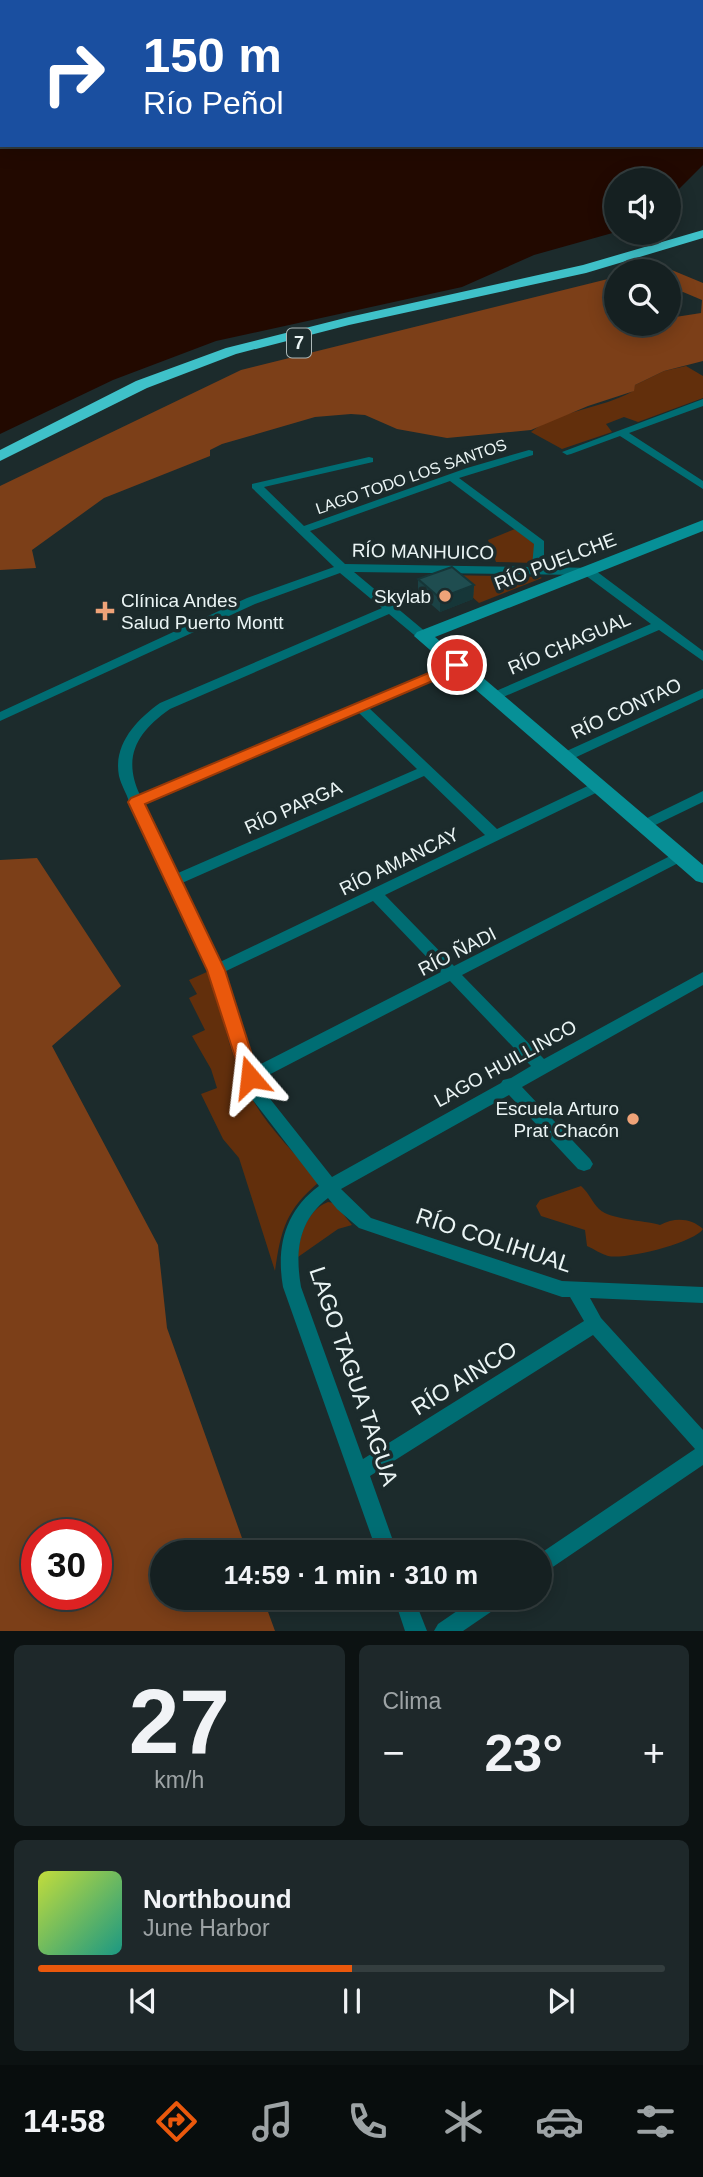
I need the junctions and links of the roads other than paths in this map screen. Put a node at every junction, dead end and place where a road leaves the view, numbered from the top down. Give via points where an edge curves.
1 (703, 234) edge
2 (703, 246) edge
3 (658, 259) edge
4 (604, 274) edge
5 (703, 402) edge
6 (621, 432) junction
7 (567, 452) dead end
8 (528, 453) dead end
9 (0, 456) edge
10 (369, 460) dead end
11 (0, 468) edge
12 (451, 477) junction
13 (703, 486) edge
14 (703, 525) edge
15 (303, 530) junction
16 (342, 568) junction
17 (390, 568) junction
18 (538, 571) junction
19 (588, 571) junction
20 (371, 593) junction
21 (391, 609) junction
22 (660, 625) junction
23 (423, 636) junction
24 (703, 657) edge
25 (457, 665) junction
26 (703, 693) edge
27 (494, 697) junction
28 (360, 707) junction
29 (0, 717) edge
30 (565, 757) junction
31 (426, 769) junction
32 (599, 786) junction
33 (703, 796) edge
34 (136, 802) junction
35 (644, 825) junction
36 (495, 836) junction
37 (681, 856) junction
38 (703, 876) edge
39 (175, 880) junction
40 (375, 894) junction
41 (216, 970) junction
42 (455, 975) junction
43 (703, 978) edge
44 (541, 1066) junction
45 (250, 1077) junction
46 (509, 1084) junction
47 (584, 1164) dead end
48 (330, 1187) junction
49 (576, 1292) junction
50 (703, 1295) edge
51 (595, 1324) junction
52 (703, 1444) edge
53 (703, 1454) edge
54 (358, 1473) junction
55 (383, 1540) edge
56 (552, 1557) edge
57 (408, 1610) edge
58 (476, 1610) edge
59 (416, 1631) edge
60 (445, 1631) edge

1 - 9 highway, 7 via 530,284 302,333 206,359 123,391
2 - 3 highway, 7
4 - 11 highway, 7 via 217,365 150,390
5 - 6 street
6 - 7 street
6 - 13 street
8 - 12 street, LAGO TODO LOS SANTOS
10 - 15 street via 256,486
12 - 15 street, LAGO TODO LOS SANTOS
12 - 18 street via 540,543
14 - 19 street, RÍO PUELCHE
15 - 16 street
16 - 17 street, RÍO MANHUICO
16 - 20 street
16 - 29 street, RÍO MANHUICO via 251,601
17 - 18 street, RÍO MANHUICO
17 - 20 street via 371,577
18 - 19 street, RÍO MANHUICO
19 - 22 street
19 - 23 street, RÍO PUELCHE
20 - 21 street
21 - 23 street
21 - 34 street, RÍO COLIHUAL via 176,700 146,719 126,752 124,772
22 - 24 street
22 - 27 street, RÍO CHAGUAL
23 - 25 street
25 - 27 street
25 - 28 street
26 - 30 street, RÍO CONTAO
27 - 30 street
28 - 31 street
28 - 34 street
30 - 32 street
31 - 36 street
31 - 39 street, RÍO PARGA
32 - 35 street
32 - 36 street, RÍO AMANCAY
33 - 35 street
34 - 39 street, RÍO COLIHUAL
35 - 37 street
36 - 40 street, RÍO AMANCAY
37 - 38 street
37 - 42 street, RÍO ÑADI
39 - 41 street, RÍO COLIHUAL
40 - 41 street, RÍO AMANCAY
40 - 42 street
41 - 45 street, RÍO COLIHUAL
42 - 44 street
42 - 45 street, RÍO ÑADI
43 - 44 street, LAGO HUILLINCO
44 - 46 street, LAGO HUILLINCO
45 - 48 street, RÍO COLIHUAL via 260,1099
46 - 47 street
46 - 48 street, LAGO HUILLINCO
48 - 49 street, RÍO COLIHUAL via 354,1216 376,1227
48 - 54 street, LAGO TAGUA TAGUA via 306,1205 294,1224 287,1250 288,1272
49 - 50 street, RÍO COLIHUAL
49 - 51 street
51 - 52 street
51 - 54 street, RÍO AINCO
53 - 56 street
54 - 55 street, LAGO TAGUA TAGUA
57 - 59 street
58 - 60 street

